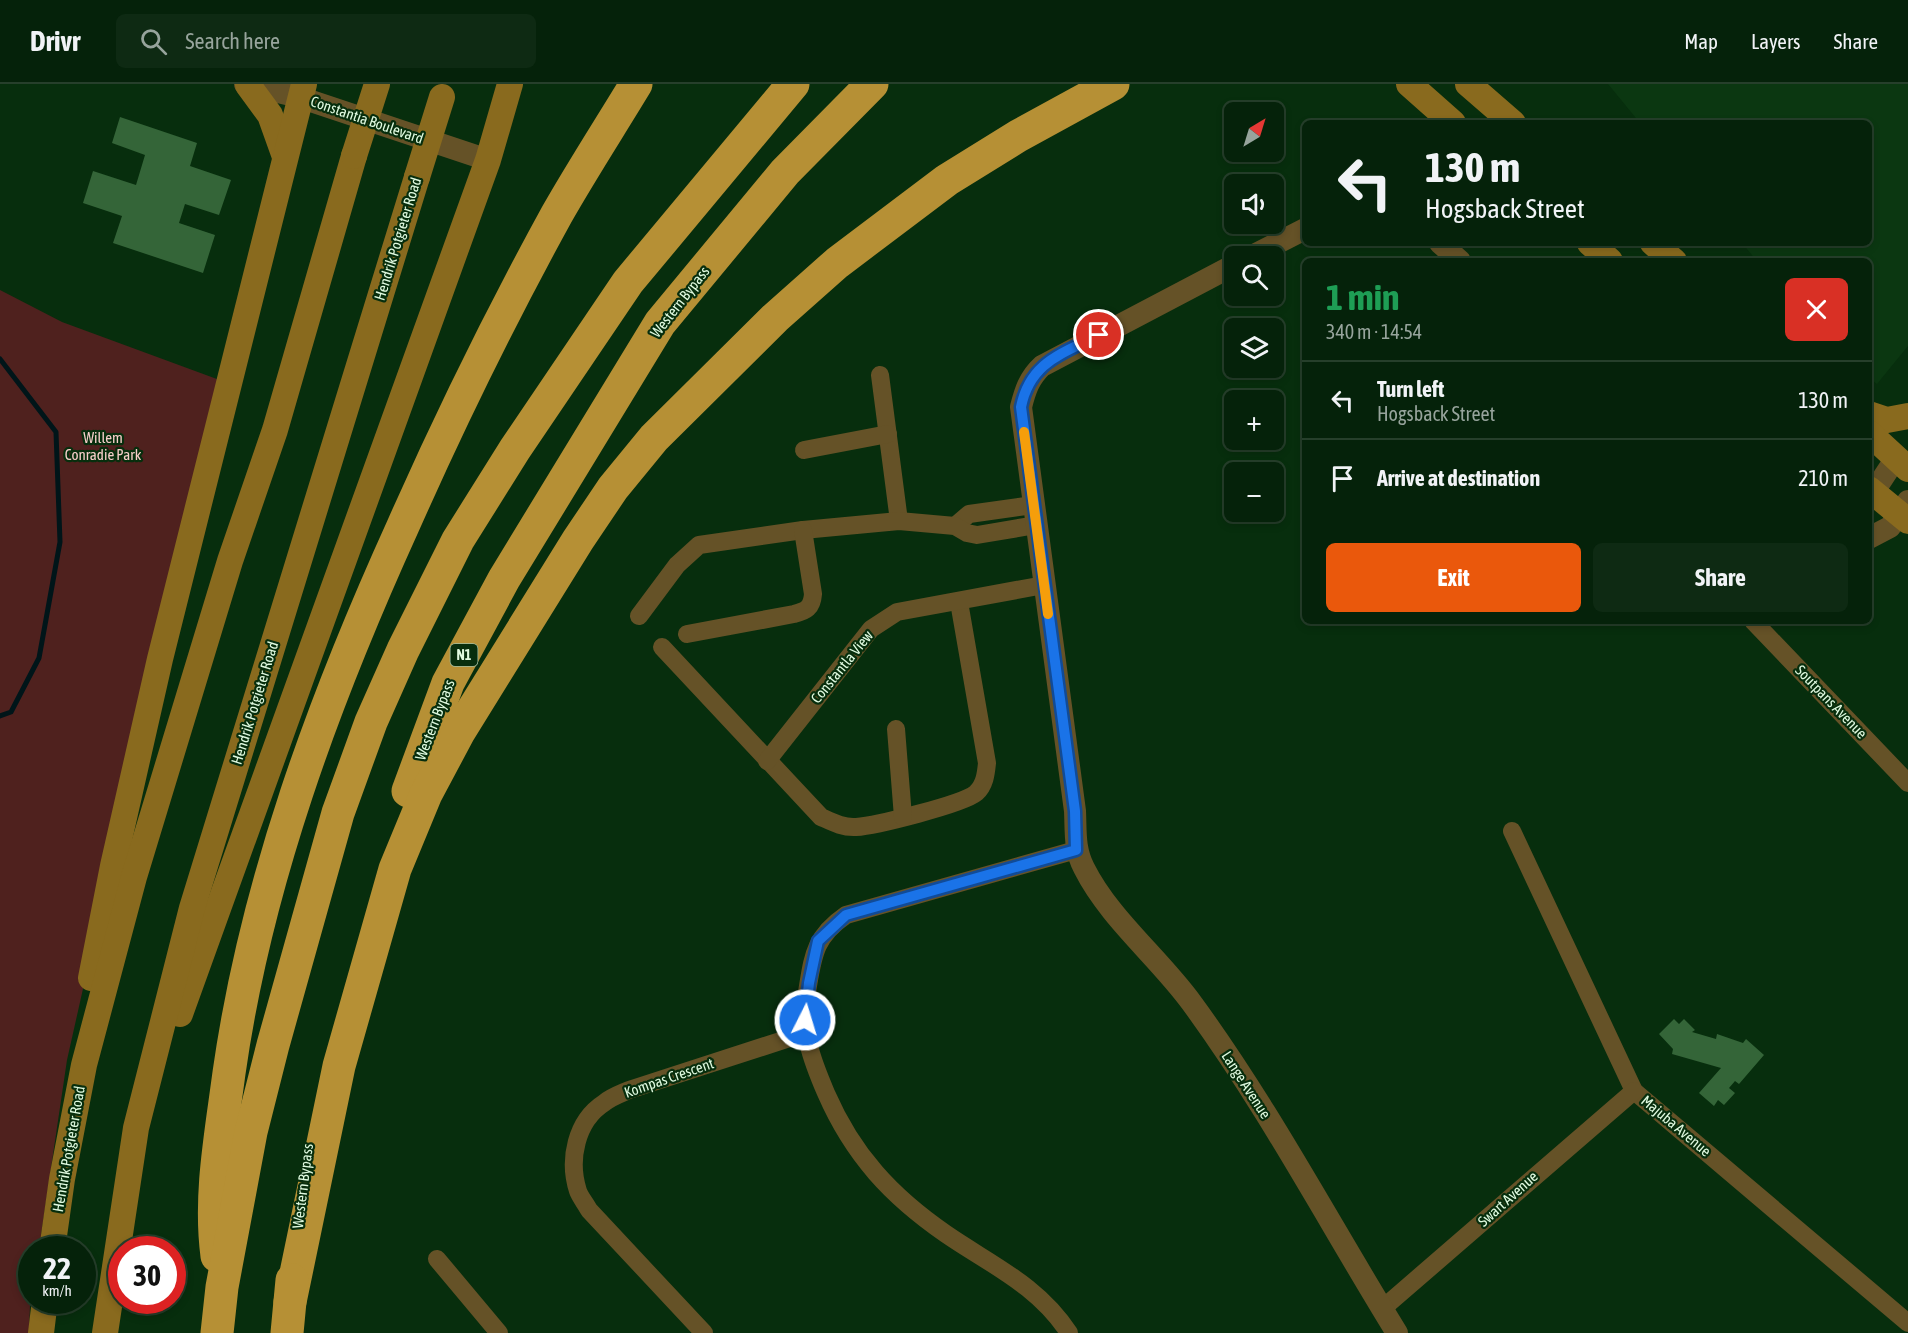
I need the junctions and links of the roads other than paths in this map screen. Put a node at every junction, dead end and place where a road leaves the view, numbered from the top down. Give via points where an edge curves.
1 (247, 84) edge
2 (377, 84) edge
3 (510, 84) edge
4 (636, 84) edge
5 (793, 84) edge
6 (872, 84) edge
7 (1113, 84) edge
8 (1409, 84) edge
9 (1468, 84) edge
10 (444, 90) edge
11 (302, 91) edge
12 (1451, 120) edge
13 (1510, 120) edge
14 (285, 157) junction
15 (488, 160) junction
16 (1302, 231) edge
17 (1272, 246) edge
18 (1443, 246) edge
19 (1593, 246) edge
20 (1656, 246) edge
21 (1457, 258) edge
22 (1607, 258) edge
23 (1670, 258) edge
24 (1224, 271) edge
25 (880, 375) dead end
26 (1872, 415) edge
27 (1908, 416) edge
28 (888, 434) junction
29 (1872, 436) edge
30 (804, 450) dead end
31 (1902, 464) edge
32 (1872, 491) edge
33 (1872, 494) edge
34 (1905, 512) edge
35 (1034, 515) junction
36 (899, 521) junction
37 (803, 530) junction
38 (1872, 536) edge
39 (1044, 585) junction
40 (959, 602) junction
41 (639, 616) dead end
42 (1756, 624) edge
43 (687, 634) dead end
44 (662, 647) dead end
45 (896, 729) dead end
46 (767, 760) junction
47 (1908, 783) edge
48 (903, 817) junction
49 (1512, 831) dead end
50 (1076, 850) junction
51 (805, 1033) junction
52 (84, 1065) junction
53 (1635, 1091) junction
54 (136, 1128) junction
55 (54, 1236) edge
56 (437, 1259) dead end
57 (222, 1287) junction
58 (1382, 1309) junction
59 (43, 1314) edge
60 (288, 1317) edge
61 (1908, 1323) edge
62 (41, 1333) edge
63 (105, 1333) edge
64 (216, 1333) edge
65 (499, 1333) edge
66 (704, 1333) edge
67 (1069, 1333) edge
68 (1398, 1333) edge

1 - 11 street, Constantia Boulevard
1 - 14 main road via 270,115
2 - 52 main road, Hendrik Potgieter Road, bridge via 275,430 230,561 134,877
3 - 15 main road
4 - 57 highway via 558,213 452,418 364,612 298,789 257,930 234,1043 212,1221
5 - 57 highway via 628,282 458,540 403,650 371,722 338,813 251,1132
6 - 60 highway, Western Bypass / N1 via 785,172 660,323 515,559 448,683 390,837 335,1014 313,1104
7 - 60 highway via 947,180 837,263 775,318 654,438 584,531 459,732 426,794 395,869 339,1066
8 - 12 main road
9 - 13 main road
10 - 54 main road, Hendrik Potgieter Road, bridge via 192,908
11 - 14 main road
11 - 15 street, Constantia Boulevard
14 - 52 main road via 160,659 116,855 86,1010
15 - 54 main road
16 - 17 street
18 - 21 street
19 - 22 main road
20 - 23 main road
24 - 35 street via 1059,356 1033,374 1021,407
25 - 28 street
26 - 27 main road via 1887,420
28 - 30 street
28 - 36 street
29 - 31 main road
31 - 32 street
33 - 34 main road
34 - 38 street via 1890,527
35 - 36 street via 969,514 955,526
35 - 39 street
36 - 37 street
37 - 41 street via 699,545 677,565
37 - 43 street via 813,594 808,609
39 - 40 street, Constantla View
39 - 50 street via 1075,811
40 - 46 street, Constantla View via 897,612 880,621
40 - 48 street via 987,763 983,784 968,798
42 - 47 street, Soutpans Avenue
44 - 46 street
45 - 48 street
46 - 48 street via 821,817 842,826 857,827
49 - 53 street, Majuba Avenue
50 - 51 street via 846,915 818,941 814,952
50 - 58 street, Lange Avenue via 1099,891 1204,1021
51 - 66 street, Kompas Crescent via 628,1090 603,1103 586,1120 578,1138 574,1156 578,1192 590,1210
51 - 67 street via 834,1110 867,1164 911,1207 946,1234 1032,1289
52 - 55 main road, Hendrik Potgieter Road
53 - 58 street, Swart Avenue
53 - 61 street, Majuba Avenue
54 - 63 main road, Hendrik Potgieter Road
56 - 65 street
57 - 64 highway
58 - 68 street, Lange Avenue
59 - 62 main road

